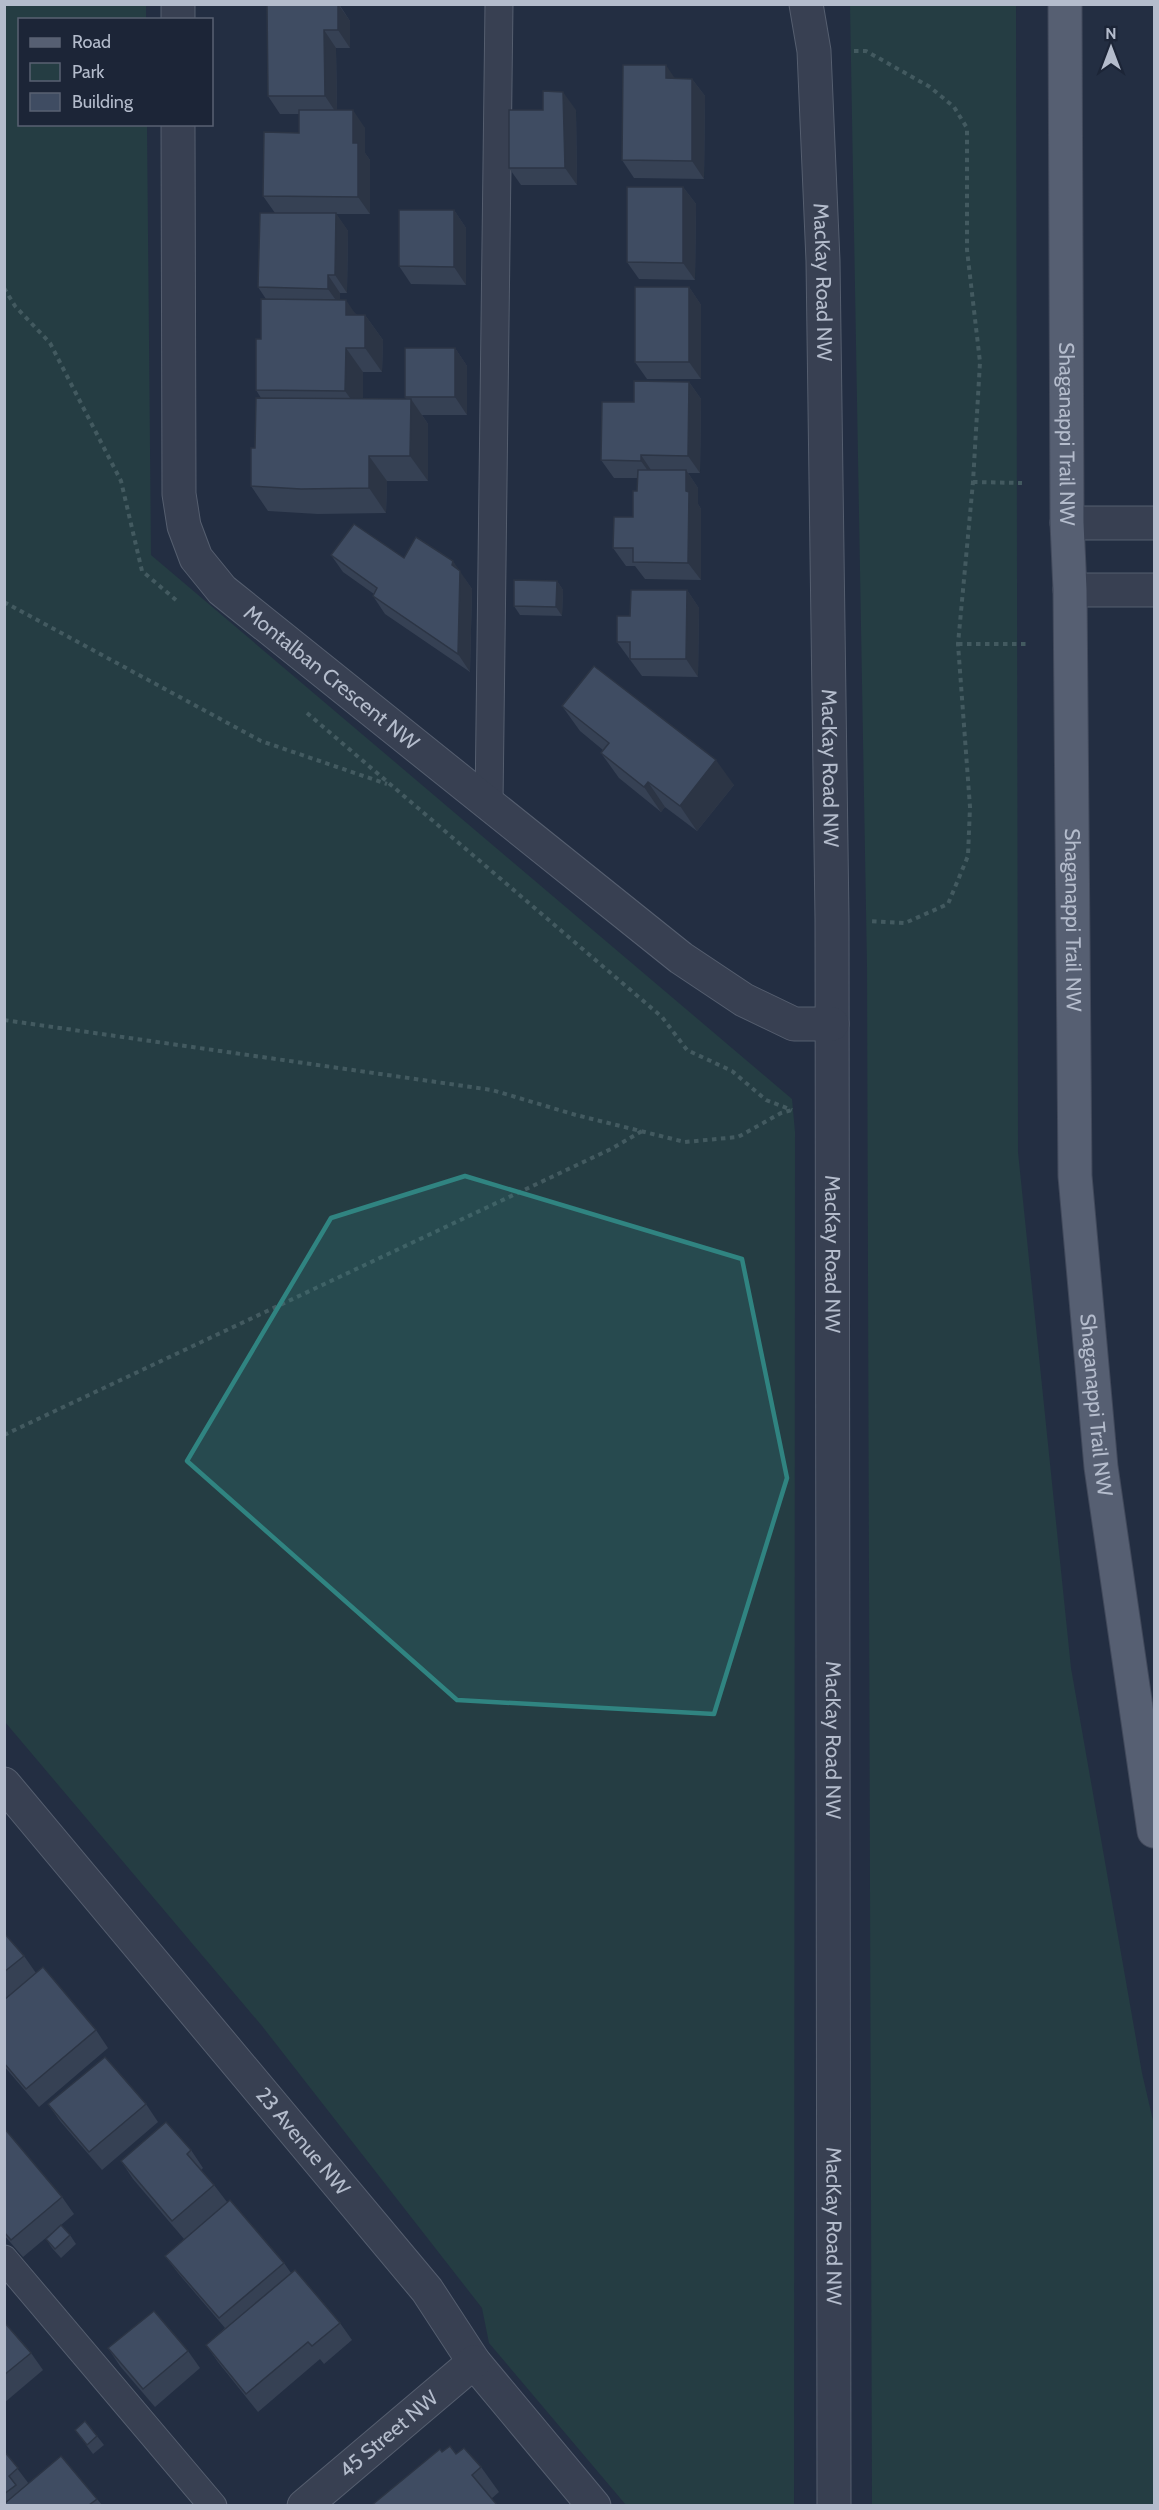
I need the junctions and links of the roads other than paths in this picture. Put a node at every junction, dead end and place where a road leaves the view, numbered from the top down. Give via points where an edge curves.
1 (499, 4) edge
2 (806, 4) edge
3 (1065, 4) edge
4 (178, 126) edge
5 (1067, 523) junction
6 (1155, 523) edge
7 (1070, 590) junction
8 (1155, 590) edge
9 (489, 804) junction
10 (832, 1024) junction
11 (4, 1784) edge
12 (1155, 1831) edge
13 (4, 2259) edge
14 (474, 2362) junction
15 (213, 2505) edge
16 (304, 2505) edge
17 (594, 2505) edge
18 (834, 2505) edge

1 - 9 lane
2 - 10 street, MacKay Road NW via 814,51 823,261
3 - 5 main road, Shaganappi Trail NW
4 - 9 street, Montalban Crescent NW via 178,494 196,558 222,590
5 - 6 street
5 - 7 main road, Shaganappi Trail NW
7 - 8 street
7 - 12 main road, Shaganappi Trail NW via 1075,1176 1101,1467
9 - 10 street, Montalban Crescent NW via 681,958 744,1000 794,1024
10 - 18 street, MacKay Road NW
11 - 14 street, 23 Avenue NW via 427,2290
13 - 15 lane
14 - 16 street, 45 Street NW
14 - 17 street, 23 Avenue NW

